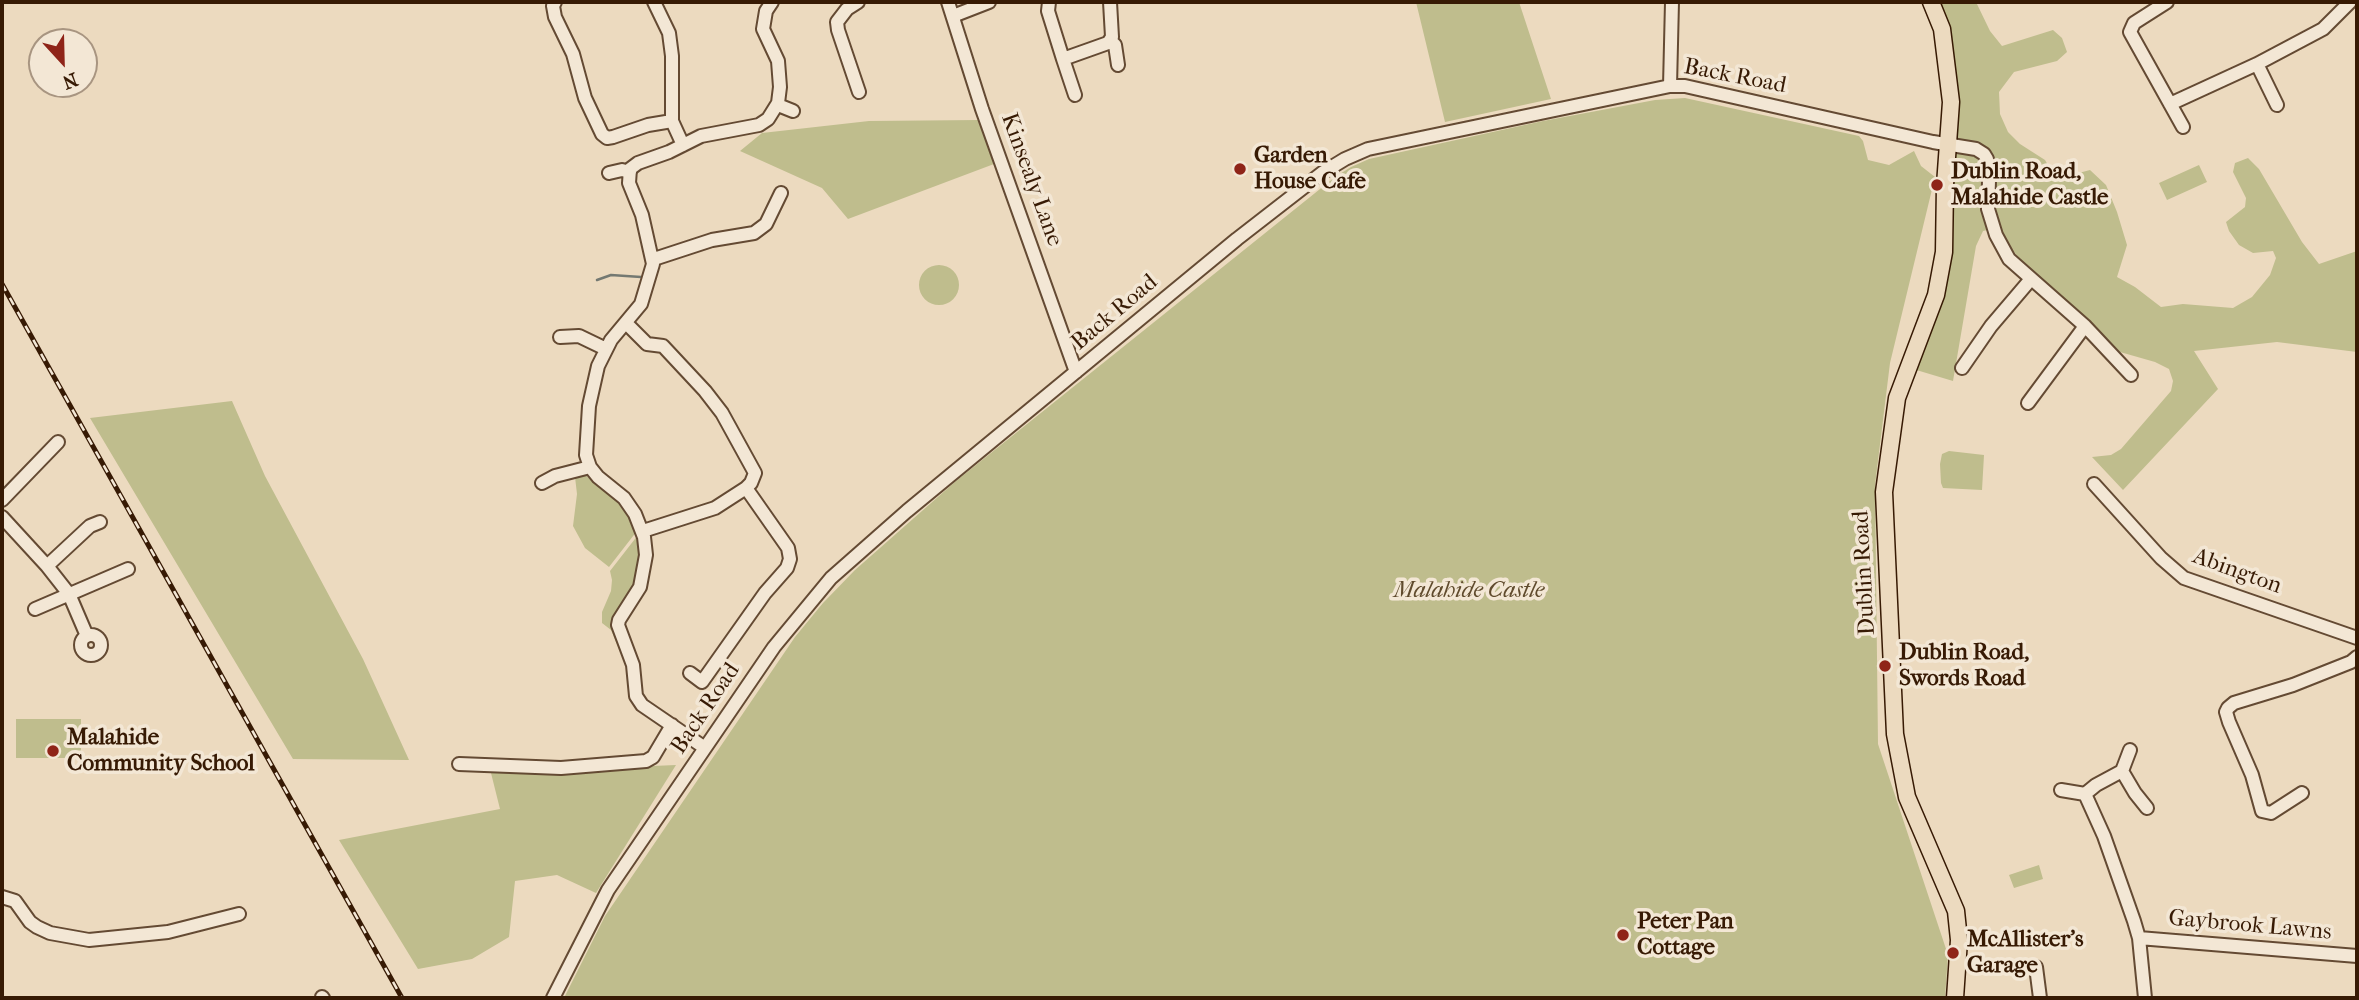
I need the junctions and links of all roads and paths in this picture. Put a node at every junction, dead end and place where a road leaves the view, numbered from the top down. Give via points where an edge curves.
1 (555, 2) edge
2 (654, 2) edge
3 (772, 2) edge
4 (948, 2) edge
5 (989, 2) edge
6 (1049, 2) edge
7 (1110, 2) edge
8 (1672, 2) edge
9 (1931, 2) edge
10 (2167, 2) edge
11 (2350, 2) edge
12 (848, 4) edge
13 (953, 16) junction
14 (1110, 40) junction
15 (1063, 59) junction
16 (2257, 64) junction
17 (1118, 65) dead end
18 (1670, 86) junction
19 (859, 92) dead end
20 (1075, 95) dead end
21 (2170, 104) junction
22 (778, 105) junction
23 (2277, 105) dead end
24 (793, 111) dead end
25 (672, 121) junction
26 (2183, 127) dead end
27 (1947, 144) junction
28 (683, 145) junction
29 (629, 172) junction
30 (609, 173) dead end
31 (790, 209) dead end
32 (654, 259) junction
33 (2031, 279) junction
34 (626, 323) junction
35 (2085, 326) junction
36 (560, 337) dead end
37 (606, 349) junction
38 (1962, 368) dead end
39 (1076, 372) junction
40 (2131, 375) dead end
41 (2028, 403) dead end
42 (58, 442) dead end
43 (590, 467) junction
44 (542, 483) dead end
45 (2094, 484) dead end
46 (746, 488) junction
47 (2, 499) edge
48 (2, 517) edge
49 (100, 522) dead end
50 (643, 531) junction
51 (47, 566) junction
52 (128, 569) dead end
53 (69, 594) junction
54 (35, 609) dead end
55 (87, 636) dead end
56 (2357, 638) edge
57 (2357, 657) edge
58 (690, 673) dead end
59 (671, 724) junction
60 (705, 748) junction
61 (2130, 750) dead end
62 (459, 764) dead end
63 (2122, 771) junction
64 (2061, 789) dead end
65 (2302, 793) dead end
66 (2085, 794) junction
67 (2147, 808) dead end
68 (2, 897) edge
69 (239, 914) dead end
70 (2139, 938) junction
71 (2357, 955) edge
72 (2036, 967) dead end
73 (554, 998) edge
74 (1955, 998) edge
75 (2040, 998) edge
76 (2145, 998) edge

1 - 25 street via 555,17 602,134 613,137
2 - 25 street via 672,56
3 - 22 street via 763,29 778,61
4 - 13 street, Kinsealy Lane
5 - 13 street
6 - 15 street
7 - 14 street
8 - 18 street
9 - 27 main road, Dublin Road via 1942,29 1951,102
10 - 21 street via 2134,23 2130,32
11 - 16 street via 2323,29
12 - 19 street via 837,22 838,30
13 - 39 street, Kinsealy Lane
14 - 15 street
14 - 17 street
15 - 20 street
16 - 21 street
16 - 23 street
18 - 27 street, Back Road via 1699,88
18 - 39 street, Back Road via 1368,149 1345,159 1245,232
21 - 26 street
22 - 24 street
22 - 28 street via 759,125 701,136
25 - 28 street
27 - 33 street, Back Road via 1984,153 1988,209 1996,235 2009,259
27 - 74 main road, Dublin Road via 1944,252 1936,295 1897,398 1884,492 1895,734 1908,797 1956,912
28 - 29 street via 638,163
29 - 30 street
29 - 32 street
31 - 32 street via 779,197 766,224 754,233 712,240
32 - 34 street via 644,299
33 - 35 street
33 - 38 street
34 - 37 street
34 - 46 street via 647,344 663,346 717,406 754,468 754,478
35 - 40 street
35 - 41 street
36 - 37 street via 579,336
37 - 43 street via 590,393 586,455
39 - 60 street, Back Road via 831,578 774,648
42 - 47 street
43 - 44 street
43 - 50 street via 624,498
45 - 56 street, Abington via 2184,578
46 - 50 street via 715,508
46 - 58 street via 788,548 790,559 702,682
48 - 51 street
49 - 51 street
50 - 59 street via 643,573 618,630 632,665 638,701
51 - 53 street
52 - 53 street
53 - 54 street
53 - 55 street
57 - 65 street via 2234,704 2226,712 2262,811 2272,813
59 - 60 street
59 - 62 street via 653,757 646,761 561,768
60 - 73 street, Back Road via 608,890
61 - 63 street
63 - 66 street
63 - 67 street
64 - 66 street
66 - 70 street, Gaybrook Lawns
68 - 69 street via 15,901 37,927 89,940 168,932
70 - 71 street, Gaybrook Lawns
70 - 76 street, Gaybrook Lawns
72 - 75 street

